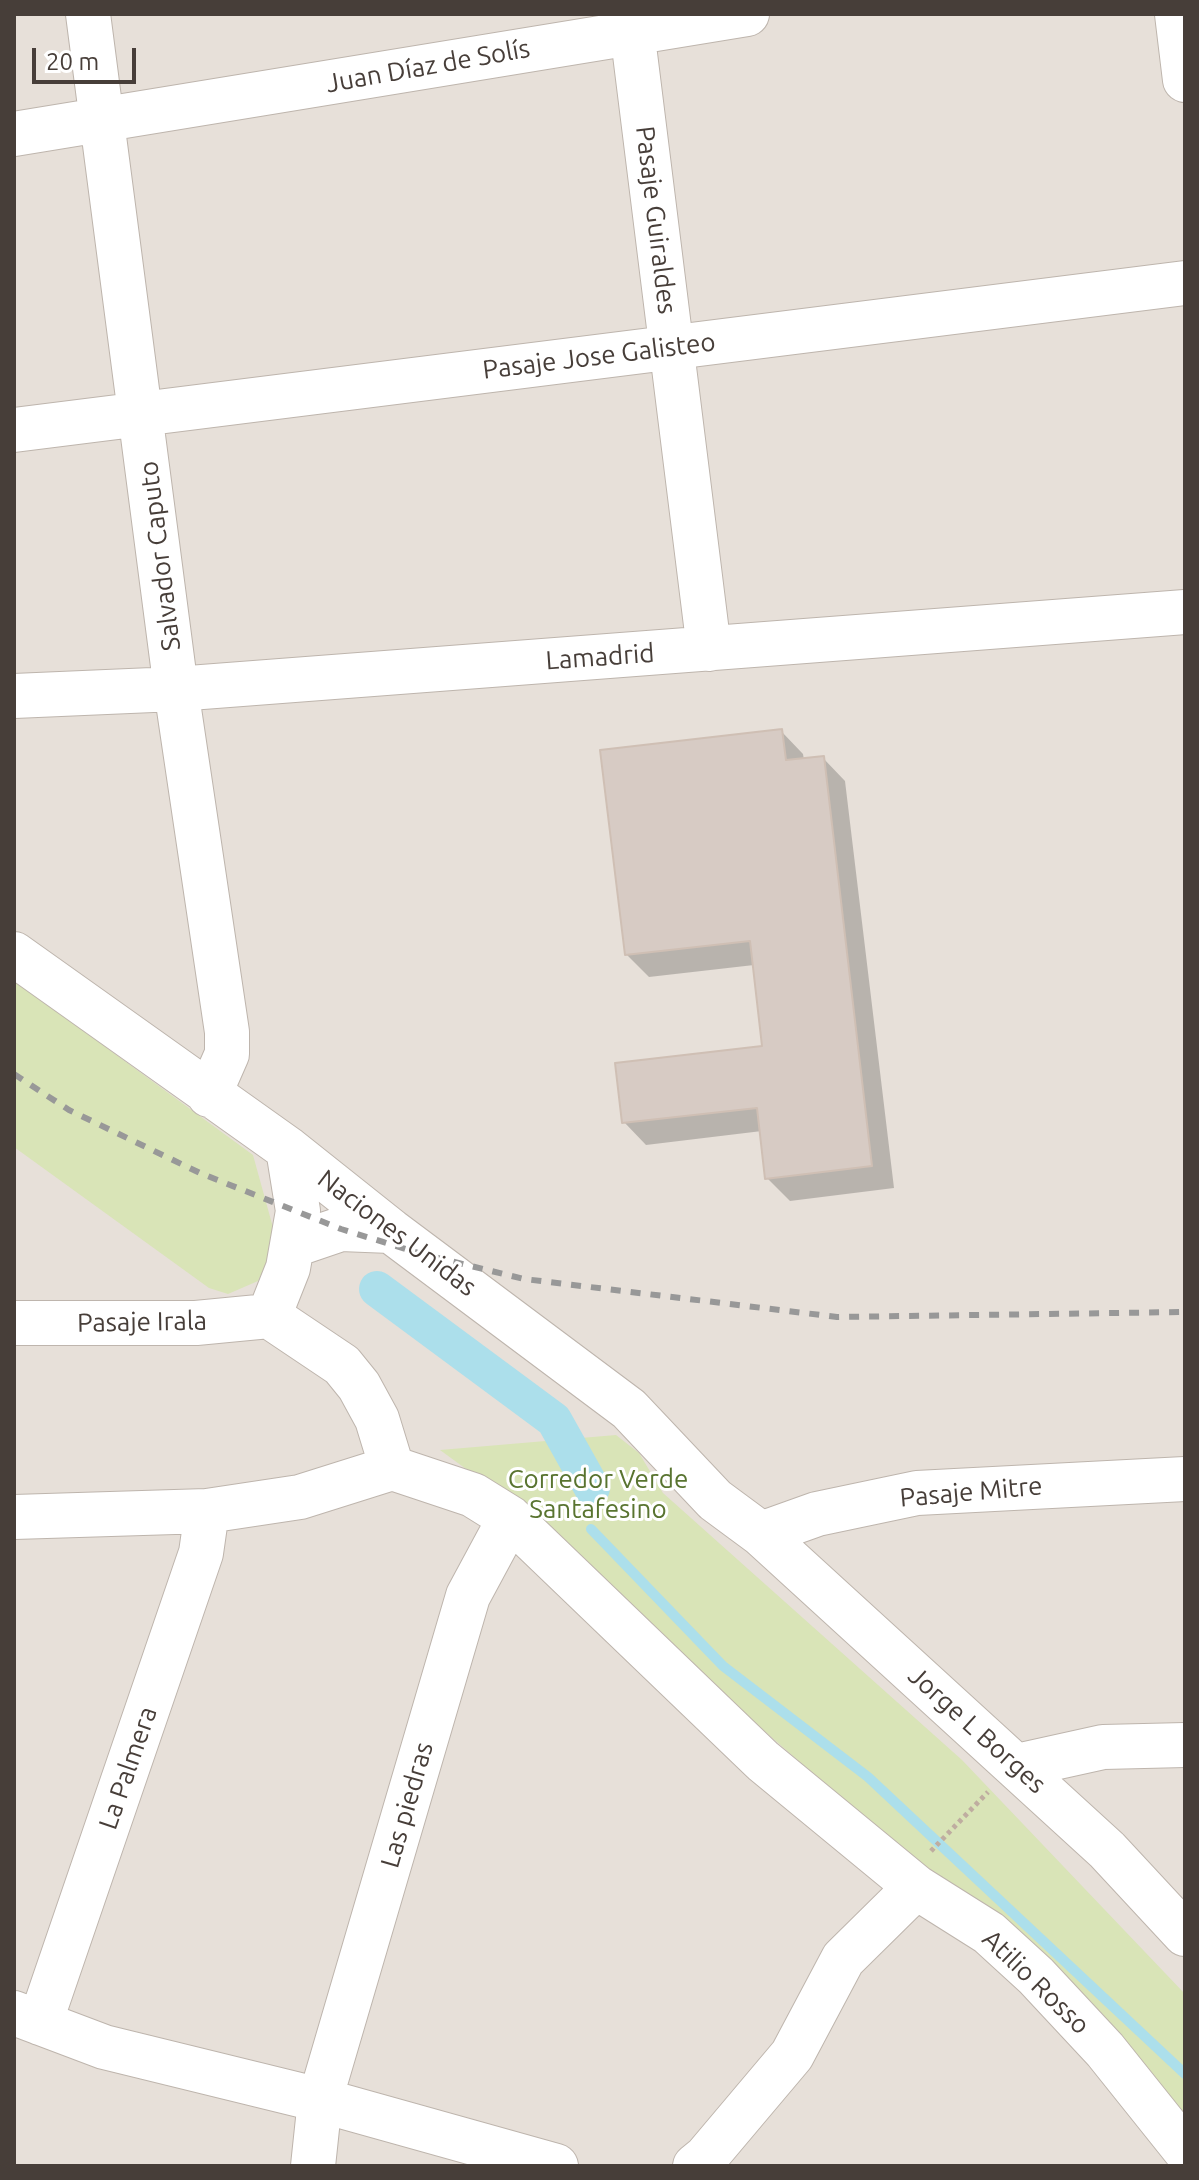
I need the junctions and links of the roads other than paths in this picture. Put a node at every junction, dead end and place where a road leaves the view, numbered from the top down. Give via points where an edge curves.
1 (88, 14) edge
2 (747, 14) edge
3 (1177, 14) edge
4 (632, 30) junction
5 (1185, 80) edge
6 (102, 122) junction
7 (14, 134) edge
8 (1185, 283) edge
9 (671, 347) junction
10 (142, 411) junction
11 (14, 430) edge
12 (1185, 612) edge
13 (709, 649) junction
14 (176, 689) junction
15 (14, 696) edge
16 (14, 954) edge
17 (209, 1095) junction
18 (288, 1149) junction
19 (391, 1231) junction
20 (294, 1245) junction
21 (269, 1316) junction
22 (14, 1323) edge
23 (392, 1468) junction
24 (1185, 1479) edge
25 (207, 1511) junction
26 (14, 1517) edge
27 (510, 1518) junction
28 (761, 1534) junction
29 (1185, 1745) edge
30 (1017, 1766) junction
31 (922, 1871) junction
32 (1185, 1934) edge
33 (27, 2018) edge
34 (320, 2100) junction
35 (1185, 2150) edge
36 (313, 2166) edge
37 (556, 2166) edge
38 (695, 2166) edge

1 - 6 street, Salvador Caputo
2 - 4 street, Juan Díaz de Solís
3 - 5 street
4 - 6 street, Juan Díaz de Solís
4 - 9 street, Pasaje Guiraldes
6 - 7 street, Juan Díaz de Solís
6 - 10 street, Salvador Caputo
8 - 9 street, Pasaje Jose Galisteo
9 - 10 street, Pasaje Jose Galisteo
9 - 13 street, Pasaje Guiraldes
10 - 11 street, Pasaje Jose Galisteo
10 - 14 street, Salvador Caputo
12 - 13 street, Lamadrid
13 - 14 street, Lamadrid
14 - 15 street, Lamadrid
14 - 17 street, Salvador Caputo via 227,1032 227,1054
16 - 17 street, Naciones Unidas
17 - 18 street, Naciones Unidas
18 - 19 street, Naciones Unidas
18 - 20 street via 298,1211
19 - 20 street via 341,1229
19 - 28 street, Naciones Unidas via 598,1383 715,1500
20 - 21 street
21 - 22 street, Pasaje Irala via 196,1323
21 - 23 street via 342,1365 359,1386 377,1419
23 - 25 street via 300,1497
23 - 27 street, Atilio Rosso via 473,1495
24 - 28 street, Pasaje Mitre via 917,1493 817,1514
25 - 26 street
25 - 33 street, La Palmera via 201,1553
27 - 31 street, Atilio Rosso via 763,1761
27 - 34 street, Las piedras via 468,1596
28 - 30 street, Jorge L Borges
29 - 30 street via 1103,1747
30 - 32 street, Jorge L Borges via 1107,1850
31 - 35 street, Atilio Rosso via 1036,1976 1105,2050
31 - 38 street via 843,1959 792,2055
33 - 34 street via 104,2047
34 - 36 street, Las piedras
34 - 37 street

